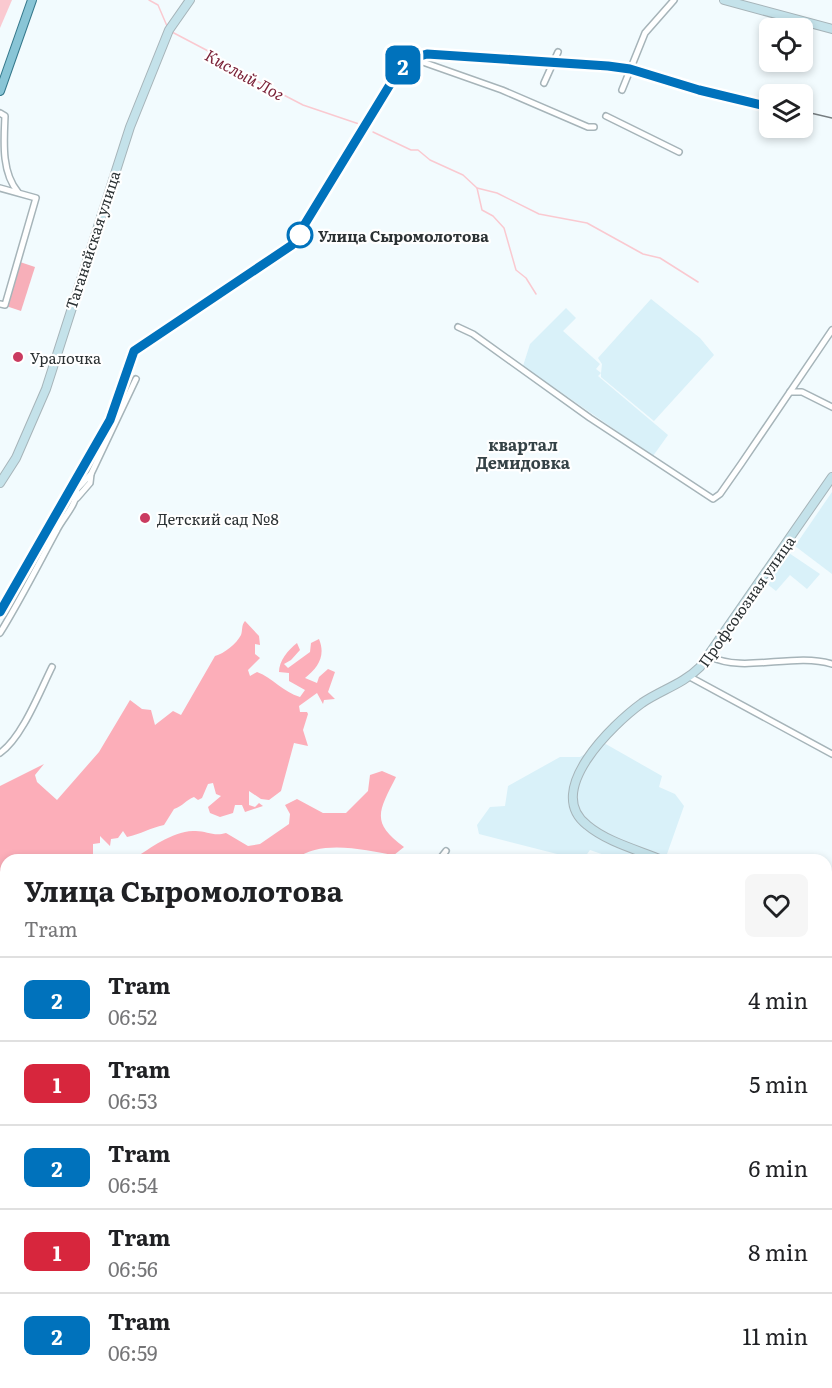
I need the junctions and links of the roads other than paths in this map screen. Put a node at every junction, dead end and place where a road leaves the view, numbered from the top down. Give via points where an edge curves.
1 (32, 0) edge
2 (189, 0) edge
3 (674, 0) edge
4 (724, 0) edge
5 (832, 29) edge
6 (558, 52) dead end
7 (400, 54) dead end
8 (544, 83) dead end
9 (622, 90) dead end
10 (0, 91) edge
11 (0, 113) edge
12 (606, 116) dead end
13 (594, 127) dead end
14 (679, 152) dead end
15 (0, 188) edge
16 (36, 192) dead end
17 (0, 304) edge
18 (458, 327) dead end
19 (832, 330) edge
20 (136, 379) dead end
21 (790, 392) junction
22 (832, 407) edge
23 (832, 477) edge
24 (0, 483) edge
25 (0, 633) edge
26 (709, 656) junction
27 (832, 664) edge
28 (52, 667) dead end
29 (690, 677) junction
30 (0, 753) edge
31 (832, 754) edge
32 (446, 851) dead end
33 (444, 854) edge
34 (649, 854) edge

1 - 10 main road
2 - 24 main road, Таганайская улица via 170,28 130,127 47,386 16,458
3 - 9 street via 650,26
4 - 5 main road
6 - 8 street
7 - 13 street
11 - 16 street via 5,116 4,152 13,186 18,192 33,196
12 - 14 street
15 - 17 street via 36,198 5,305
18 - 21 street via 713,499
19 - 21 street
20 - 25 street via 90,474 78,489 77,498
21 - 22 street via 802,392
23 - 26 main road, Профсоюзная улица
26 - 27 street via 727,663 811,660
26 - 29 main road, Профсоюзная улица
28 - 30 street via 27,717
29 - 31 street
29 - 34 main road, Профсоюзная улица via 640,704 589,754 580,771 573,801 575,811 587,826
32 - 33 street

